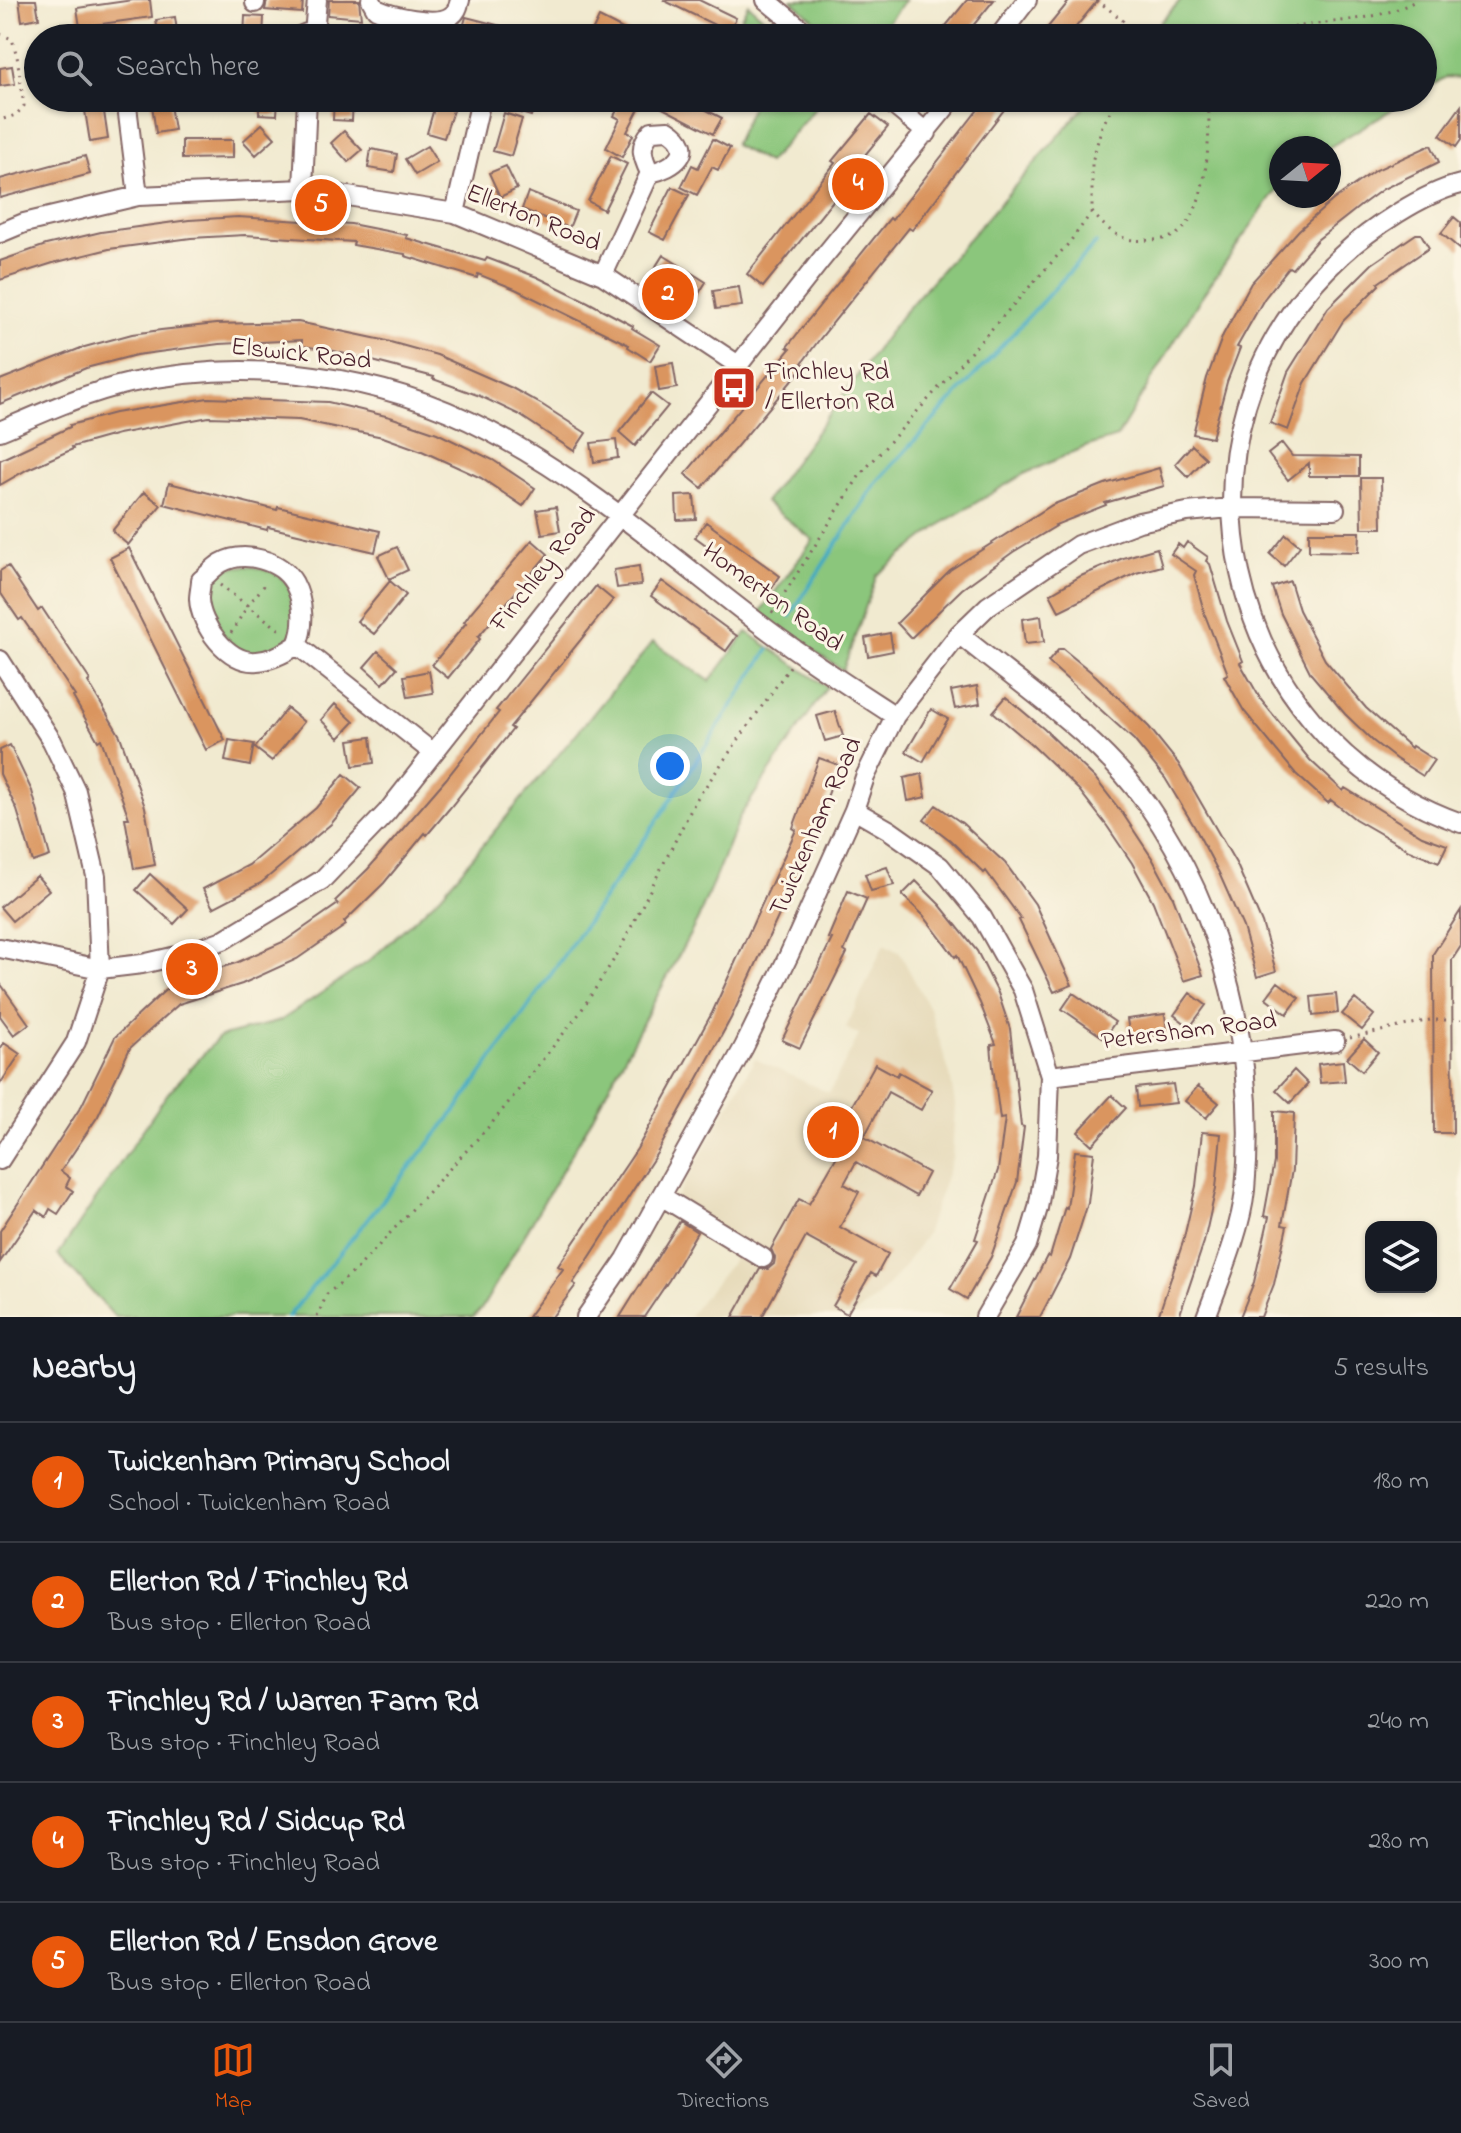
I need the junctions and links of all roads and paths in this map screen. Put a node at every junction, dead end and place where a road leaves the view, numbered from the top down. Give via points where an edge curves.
1 (317, 0) edge
2 (371, 0) edge
3 (460, 0) edge
4 (766, 0) edge
5 (1027, 0) edge
6 (1097, 0) edge
7 (1417, 0) edge
8 (318, 24) edge
9 (795, 24) edge
10 (1009, 24) edge
11 (1127, 24) edge
12 (1318, 24) edge
13 (0, 34) edge
14 (128, 112) edge
15 (306, 112) edge
16 (481, 112) edge
17 (902, 112) edge
18 (943, 112) edge
19 (1110, 112) edge
20 (1209, 112) edge
21 (0, 120) edge
22 (927, 133) junction
23 (650, 173) dead end
24 (1461, 184) edge
25 (303, 189) junction
26 (138, 196) junction
27 (1092, 212) junction
28 (455, 213) junction
29 (0, 233) edge
30 (603, 275) junction
31 (738, 365) junction
32 (0, 431) edge
33 (1231, 508) junction
34 (1335, 509) dead end
35 (621, 517) junction
36 (274, 573) dead end
37 (212, 579) dead end
38 (248, 605) junction
39 (763, 626) junction
40 (959, 634) junction
41 (294, 642) junction
42 (225, 644) dead end
43 (799, 653) junction
44 (0, 660) edge
45 (895, 716) junction
46 (432, 752) junction
47 (854, 810) junction
48 (1461, 823) edge
49 (0, 948) edge
50 (100, 969) junction
51 (1461, 1020) edge
52 (1335, 1041) joint
53 (1242, 1050) junction
54 (1050, 1076) junction
55 (7, 1135) edge
56 (0, 1160) edge
57 (661, 1196) junction
58 (763, 1258) dead end
59 (317, 1317) edge
60 (586, 1317) edge
61 (985, 1317) edge
62 (1206, 1317) edge

1 - 8 street
2 - 3 street via 388,15 431,21 454,14
4 - 9 street
5 - 10 street
6 - 11 path
7 - 12 path via 1371,17
13 - 21 path via 12,39 24,106
14 - 26 street
15 - 25 street
16 - 28 street
17 - 22 street
18 - 22 street, Finchley Road
19 - 27 path via 1092,162
20 - 27 path via 1207,163 1190,221 1174,235 1135,242 1108,231
22 - 31 street, Finchley Road
23 - 30 street
24 - 33 street via 1366,233 1316,278 1276,336 1250,396 1233,465
25 - 26 street, Ellerton Road
25 - 28 street, Ellerton Road
26 - 29 street, Ellerton Road
27 - 39 path via 860,475
28 - 30 street, Ellerton Road
30 - 31 street, Ellerton Road
31 - 35 street, Finchley Road
32 - 35 street, Elswick Road via 129,383 251,371 339,379 389,391 491,431
33 - 34 street, Twickenham Road
33 - 40 street, Twickenham Road via 1139,522 1078,545 999,598
33 - 48 street via 1234,546 1252,619 1284,685 1325,737 1377,782
35 - 39 street, Homerton Road
35 - 46 street, Finchley Road
36 - 38 path
37 - 38 path
38 - 41 path
38 - 42 path
39 - 43 street, Homerton Road
40 - 45 street, Twickenham Road
40 - 53 street via 1071,723 1146,803 1211,927
41 - 41 street via 279,656 255,662 234,657 212,633 199,602 201,580 222,562 247,556 277,567 293,581 298,595 304,629
41 - 46 street
43 - 45 street, Homerton Road
43 - 59 path via 696,800 625,941 579,1014 492,1123 355,1271 327,1294
44 - 50 street via 52,741 76,791 96,876
45 - 47 street, Twickenham Road
46 - 50 street, Finchley Road via 387,812 322,880 223,940 181,955
47 - 54 street via 940,866 982,917 1023,990
47 - 57 street, Twickenham Road via 744,1047
49 - 50 street, Finchley Road
50 - 55 street via 76,1042
51 - 52 path via 1430,1020
52 - 53 street, Petersham Road
53 - 54 street, Petersham Road
53 - 62 street via 1248,1118 1244,1193
54 - 61 street via 1047,1156 1038,1208 1027,1245
55 - 56 street
57 - 58 street
57 - 60 street, Twickenham Road

